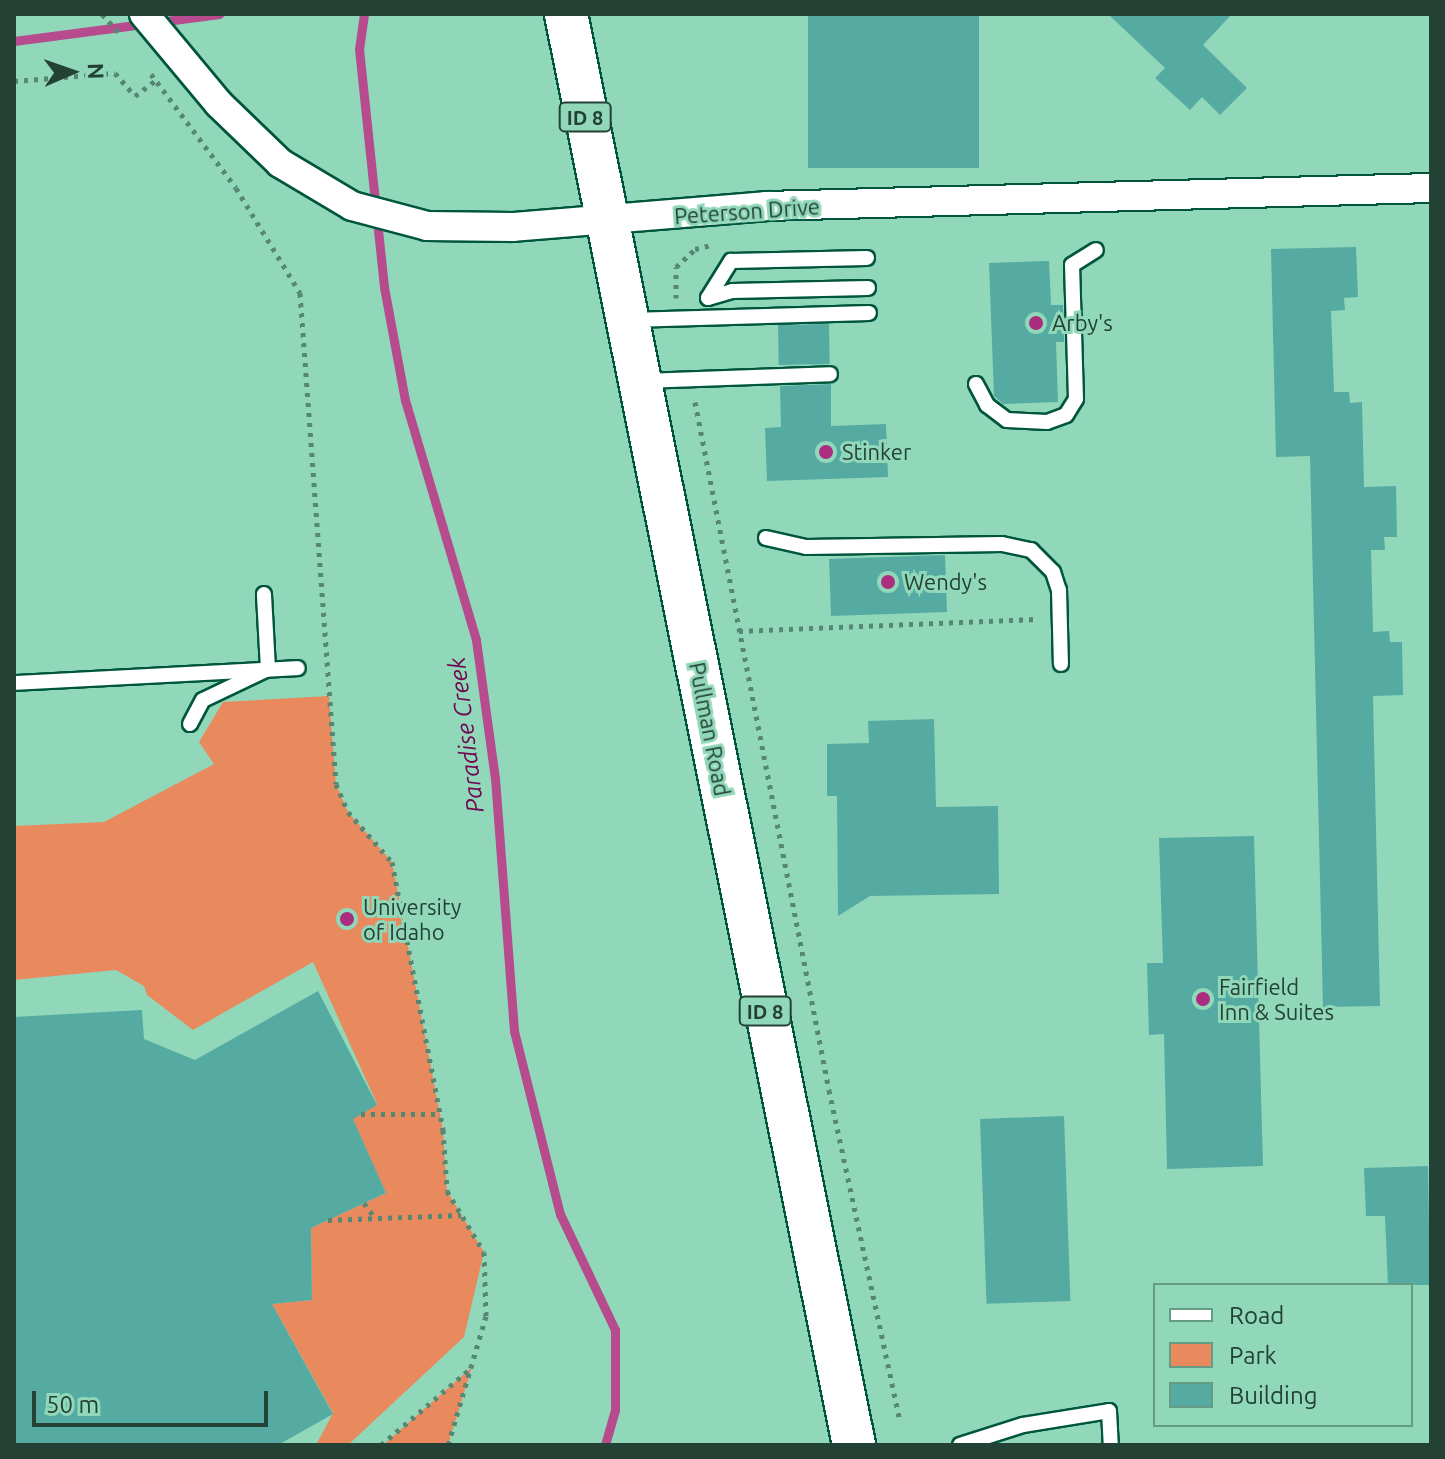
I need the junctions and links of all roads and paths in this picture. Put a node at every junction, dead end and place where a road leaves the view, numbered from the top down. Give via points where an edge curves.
1 (144, 14) edge
2 (566, 14) edge
3 (148, 69) dead end
4 (156, 80) junction
5 (14, 81) edge
6 (1431, 188) edge
7 (604, 220) junction
8 (711, 245) dead end
9 (1096, 250) dead end
10 (867, 258) dead end
11 (868, 288) dead end
12 (869, 313) dead end
13 (680, 319) junction
14 (626, 320) junction
15 (830, 374) dead end
16 (691, 379) junction
17 (638, 381) junction
18 (976, 384) dead end
19 (766, 538) dead end
20 (264, 594) dead end
21 (1038, 619) dead end
22 (739, 631) junction
23 (1061, 664) dead end
24 (298, 668) dead end
25 (268, 669) junction
26 (14, 683) edge
27 (190, 724) dead end
28 (361, 1114) dead end
29 (440, 1114) junction
30 (364, 1203) dead end
31 (462, 1215) junction
32 (375, 1218) junction
33 (328, 1220) dead end
34 (472, 1367) junction
35 (900, 1420) dead end
36 (381, 1445) edge
37 (448, 1445) edge
38 (854, 1445) edge
39 (960, 1445) edge
40 (1111, 1445) edge

1 - 7 street, Peterson Drive via 219,104 280,163 352,206 396,221 513,227
2 - 7 main road, Pullman Road / ID 8
3 - 4 path
4 - 5 path via 135,96 115,73
4 - 29 path via 236,188 300,293 336,784 348,812 392,862
6 - 7 street, Peterson Drive via 766,206
7 - 14 main road, Pullman Road / ID 8
8 - 13 path via 695,249 672,275
9 - 18 lane via 1072,265 1076,399 1066,415 1047,422 1007,420 987,405
10 - 11 lane via 731,261 708,298 732,291
12 - 13 lane
13 - 14 lane
14 - 17 main road, Pullman Road / ID 8
15 - 16 lane
16 - 17 lane
16 - 22 path
17 - 38 main road, Pullman Road / ID 8
19 - 23 lane via 806,547 1002,544 1031,550 1044,559 1059,590
20 - 25 lane
21 - 22 path
22 - 35 path
24 - 25 lane
25 - 26 lane
25 - 27 lane via 203,700
28 - 29 path
29 - 31 path via 447,1191
30 - 32 path
31 - 32 path
31 - 34 path via 484,1252 486,1316
32 - 33 path
34 - 36 path
34 - 37 path
39 - 40 lane via 1023,1425 1109,1411

